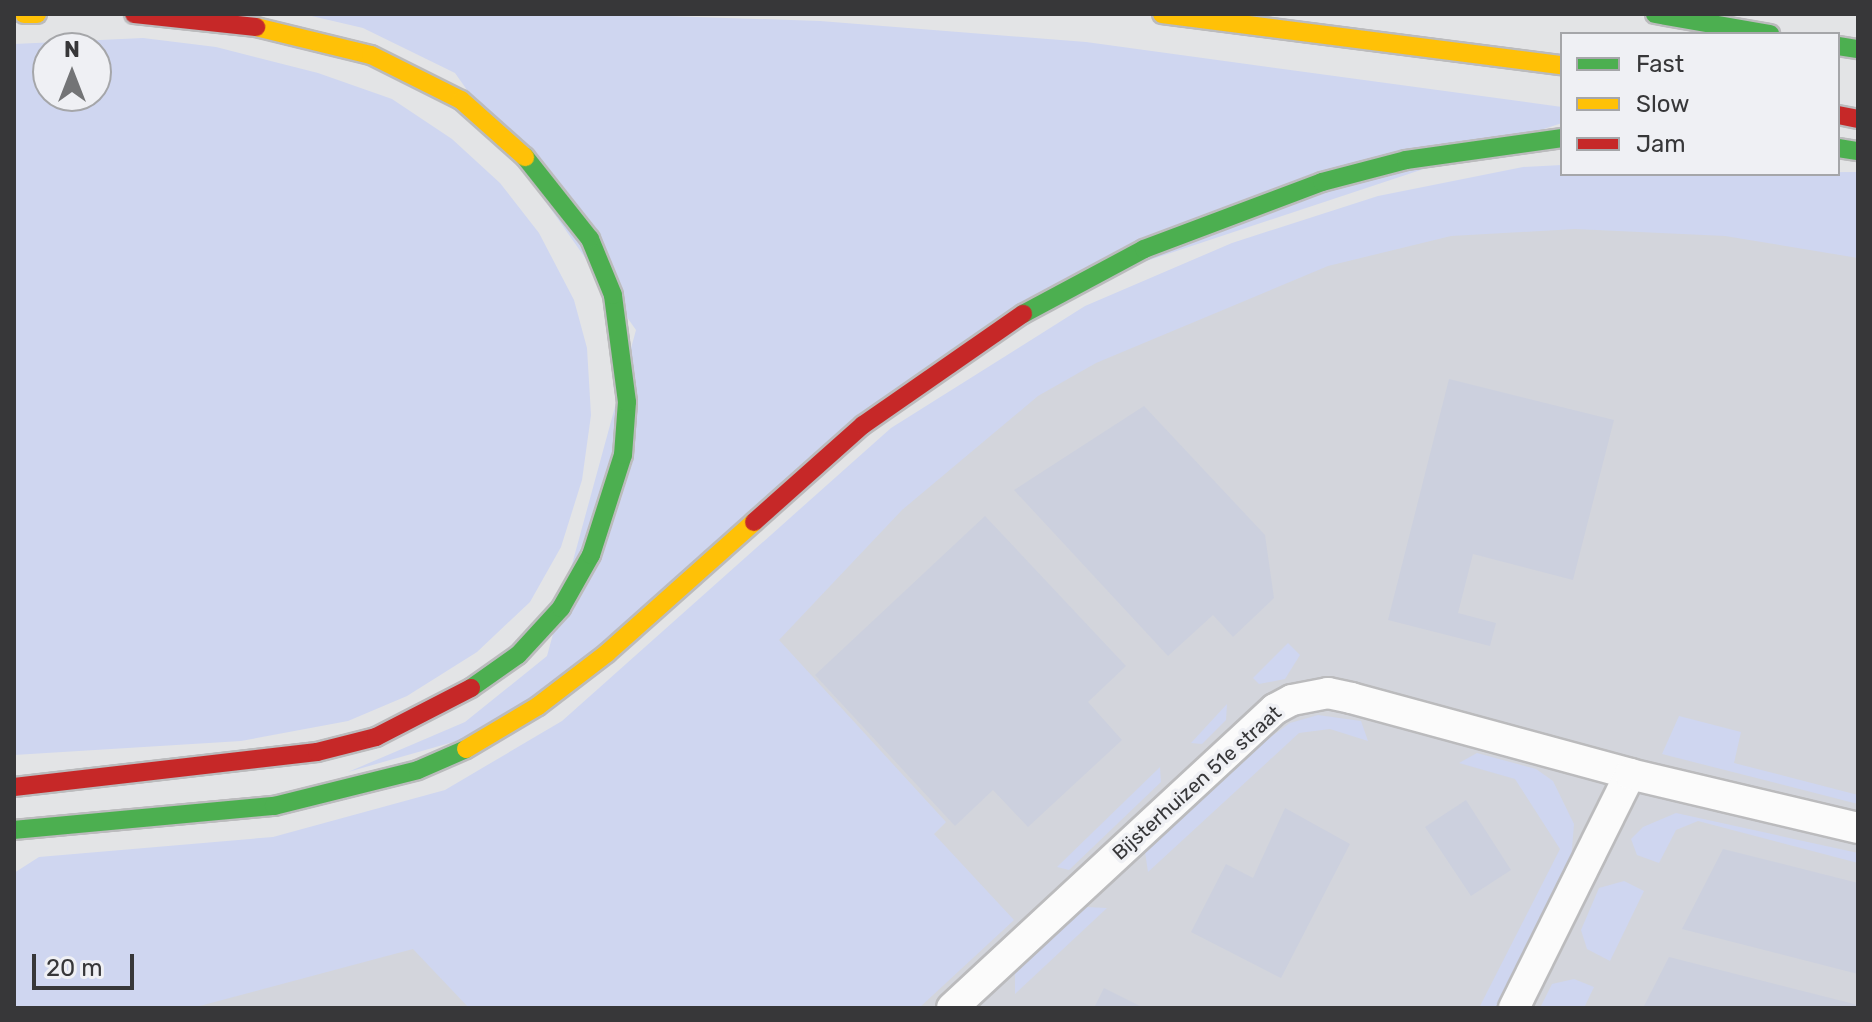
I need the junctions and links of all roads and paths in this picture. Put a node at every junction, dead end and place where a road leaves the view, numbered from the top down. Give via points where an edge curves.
1 (24, 14) edge
2 (37, 14) edge
3 (134, 14) edge
4 (1162, 14) edge
5 (1655, 14) edge
6 (1758, 32) edge
7 (1560, 65) edge
8 (1560, 138) edge
9 (1630, 774) junction
10 (14, 787) edge
11 (1858, 828) edge
12 (14, 830) edge
13 (952, 1008) edge
14 (1514, 1008) edge

1 - 2 highway
3 - 10 highway via 232,21 371,55 461,100 513,142 590,239 613,295 627,402 623,455 591,555 561,608 518,655 449,704 376,737 317,752
4 - 7 highway
5 - 6 highway
8 - 12 highway via 1406,160 1322,182 1144,249 1065,290 999,328 863,425 607,653 538,706 442,760 353,790 274,806
9 - 11 street, Bijsterhuizen 51e straat
9 - 13 street, Bijsterhuizen 51e straat via 1351,698 1328,693 1292,700 1275,709
9 - 14 street

